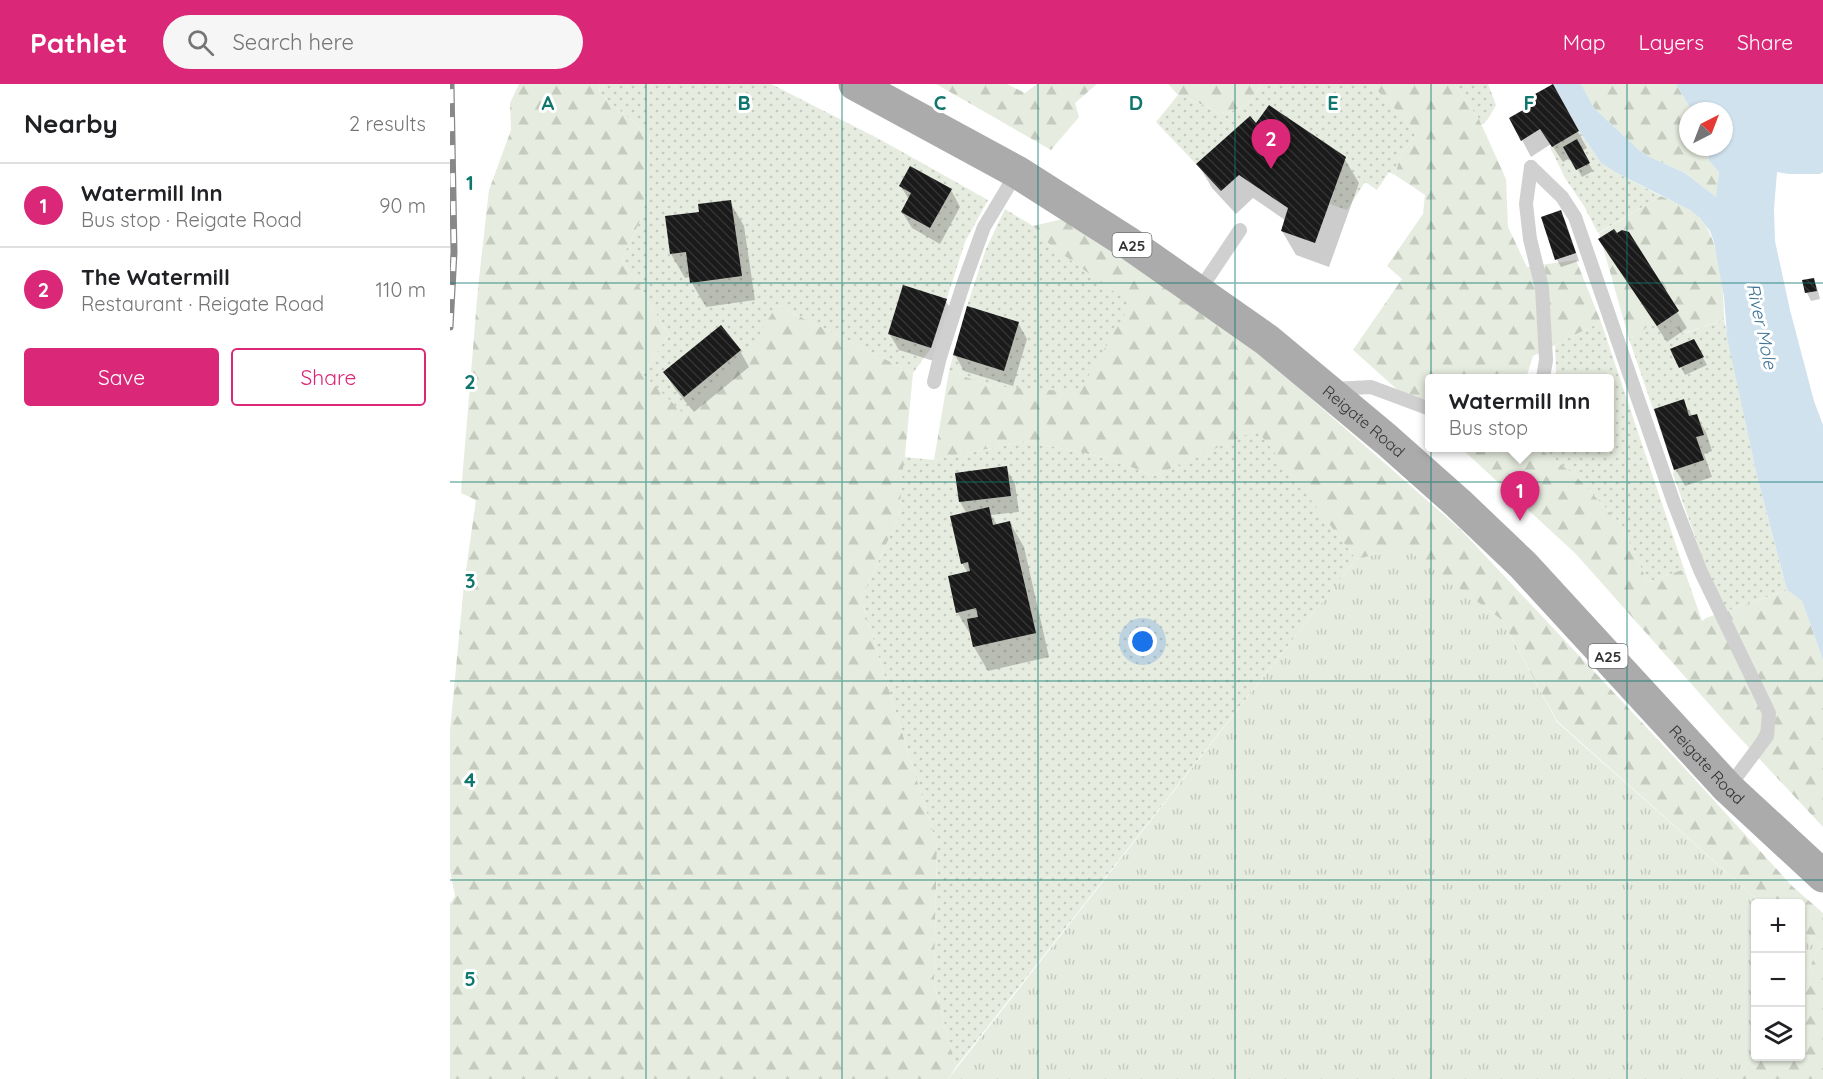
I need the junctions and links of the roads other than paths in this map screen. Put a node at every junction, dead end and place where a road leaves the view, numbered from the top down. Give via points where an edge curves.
1 (855, 84) edge
2 (1017, 172) junction
3 (1240, 230) dead end
4 (1199, 291) junction
5 (1544, 374) edge
6 (934, 382) dead end
7 (1327, 390) junction
8 (1425, 407) edge
9 (1728, 788) junction
10 (1823, 876) edge

1 - 2 main road, Reigate Road / A25
2 - 4 main road, Reigate Road / A25
2 - 6 lane via 984,227
3 - 4 lane
4 - 7 main road, Reigate Road / A25
5 - 9 lane via 1542,288 1526,204 1531,167 1562,196 1575,217 1700,570 1769,713 1767,736
7 - 8 lane via 1371,387
7 - 9 main road, Reigate Road / A25 via 1388,440 1523,565
9 - 10 main road, Reigate Road / A25

